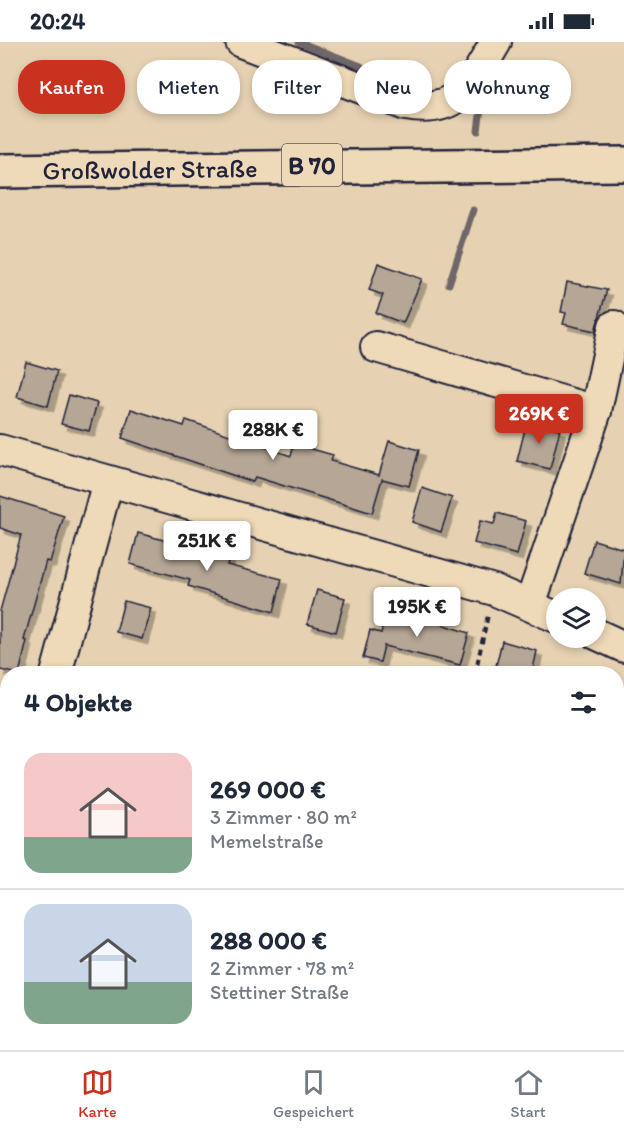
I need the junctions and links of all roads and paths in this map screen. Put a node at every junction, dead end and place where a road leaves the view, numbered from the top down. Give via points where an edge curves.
1 (241, 42) edge
2 (496, 42) edge
3 (624, 164) edge
4 (0, 171) edge
5 (614, 326) dead end
6 (376, 347) dead end
7 (596, 411) junction
8 (0, 450) edge
9 (108, 481) junction
10 (494, 591) junction
11 (543, 611) edge
12 (606, 639) edge
13 (624, 647) edge
14 (58, 666) edge
15 (477, 666) edge

1 - 2 street via 420,107 438,106 462,94
3 - 4 main road, Großwolder Straße / B 70
5 - 7 street
6 - 7 street
7 - 11 street
8 - 9 street
9 - 10 street
9 - 14 street
10 - 11 street
10 - 15 path
12 - 13 street

